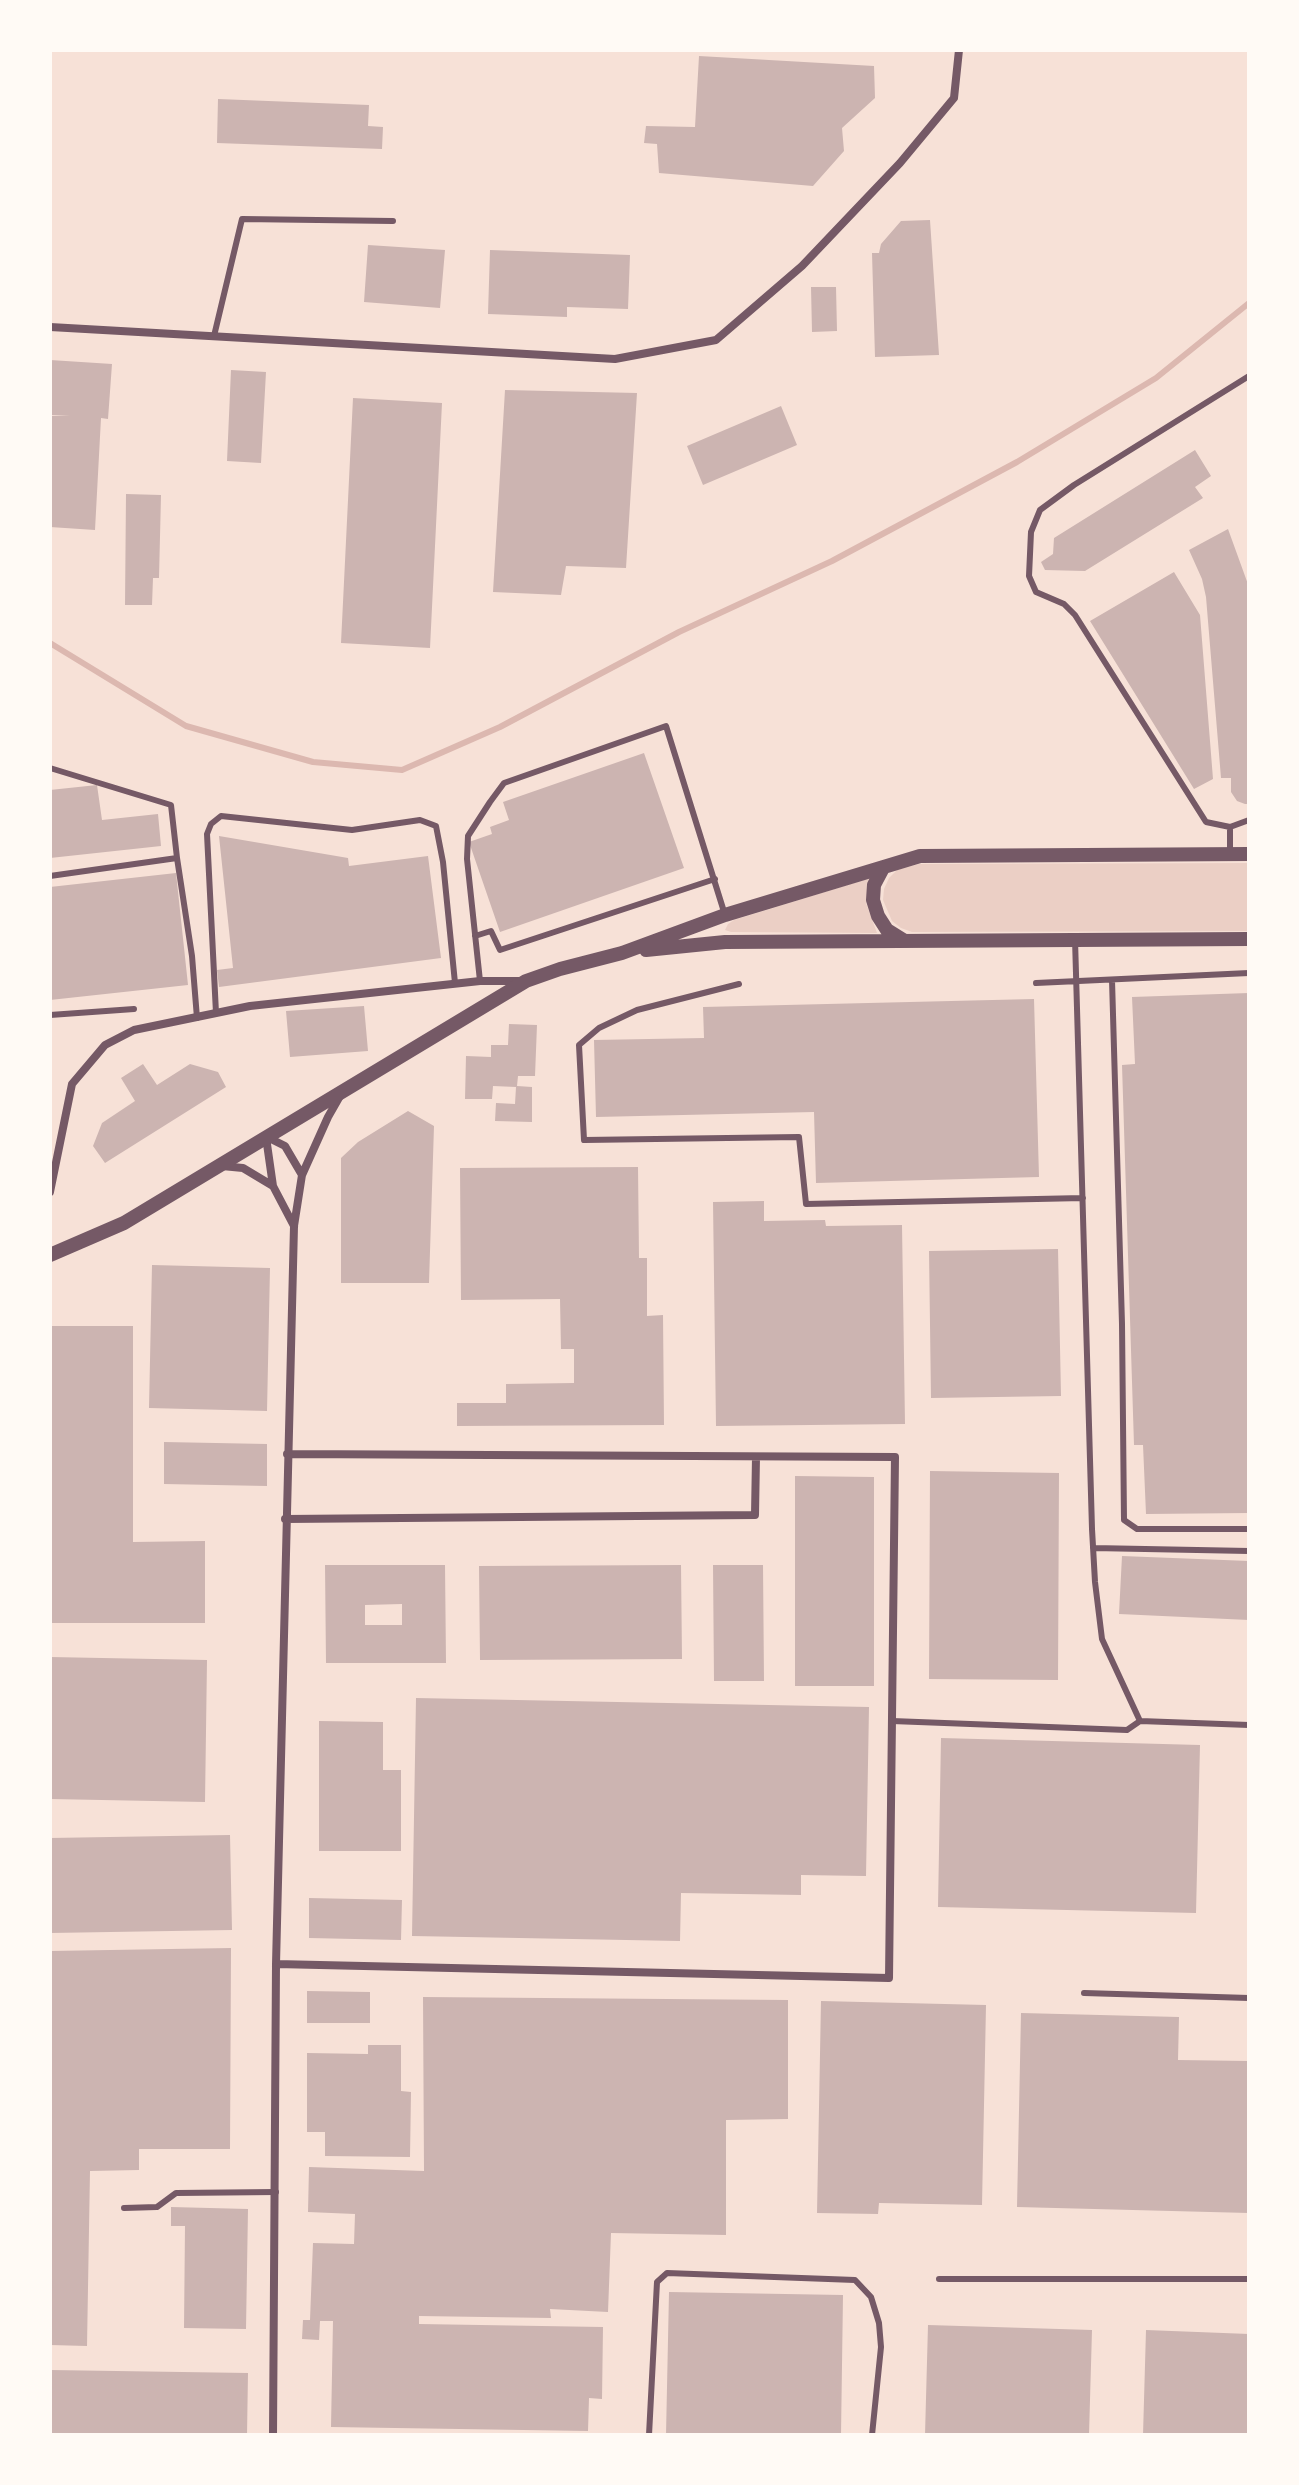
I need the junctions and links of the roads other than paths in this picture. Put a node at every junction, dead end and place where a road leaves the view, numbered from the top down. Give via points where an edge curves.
1 (959, 50) edge
2 (393, 221) dead end
3 (50, 327) edge
4 (214, 336) junction
5 (1249, 376) edge
6 (50, 768) edge
7 (1249, 820) edge
8 (1230, 827) junction
9 (1230, 854) junction
10 (1249, 854) edge
11 (177, 858) junction
12 (883, 868) junction
13 (50, 876) edge
14 (715, 879) junction
15 (725, 915) junction
16 (475, 936) junction
17 (1075, 939) junction
18 (1249, 939) edge
19 (903, 940) junction
20 (622, 953) junction
21 (1249, 973) edge
22 (1112, 980) junction
23 (480, 981) junction
24 (526, 981) junction
25 (1076, 982) junction
26 (455, 983) junction
27 (1036, 983) dead end
28 (739, 984) dead end
29 (134, 1009) dead end
30 (216, 1013) junction
31 (50, 1015) edge
32 (197, 1018) junction
33 (345, 1089) junction
34 (266, 1137) junction
35 (217, 1166) junction
36 (302, 1175) junction
37 (273, 1186) junction
38 (50, 1192) edge
39 (1083, 1198) junction
40 (294, 1226) junction
41 (50, 1255) edge
42 (287, 1454) junction
43 (756, 1457) junction
44 (285, 1519) junction
45 (1249, 1529) edge
46 (1093, 1548) junction
47 (1249, 1551) edge
48 (892, 1721) junction
49 (1140, 1721) junction
50 (1249, 1725) edge
51 (276, 1964) junction
52 (1084, 1993) dead end
53 (1249, 1998) edge
54 (276, 2192) junction
55 (124, 2208) dead end
56 (939, 2279) dead end
57 (1249, 2279) edge
58 (273, 2435) edge
59 (649, 2435) edge
60 (872, 2435) edge

1 - 4 street via 954,98 918,141 802,266 716,340 615,359
2 - 4 lane via 242,219
3 - 4 street
5 - 8 lane via 1040,510 1031,532 1029,576 1036,592 1075,615 1206,822
6 - 11 lane via 171,805
7 - 8 lane
8 - 9 lane
9 - 10 street
9 - 12 street via 920,856
11 - 13 lane
11 - 32 lane
12 - 15 street
12 - 19 street via 873,900 887,930
14 - 15 lane
14 - 16 lane via 500,950 491,931
14 - 16 lane via 666,726 504,783 468,836
15 - 20 street
16 - 23 lane
17 - 18 street
17 - 19 street
17 - 25 lane
19 - 20 street via 725,942
20 - 24 street
21 - 22 lane
22 - 25 lane
22 - 45 lane via 1124,1520 1137,1529
23 - 24 street
23 - 26 street
24 - 33 street
25 - 27 lane
25 - 39 lane
26 - 30 street
26 - 30 lane via 436,826 420,820 352,830 221,816 207,834
28 - 39 lane via 637,1010 599,1028 579,1045 584,1140 799,1137 806,1204
29 - 31 lane
30 - 32 street
32 - 38 street via 134,1030 105,1045 72,1084
33 - 34 street
33 - 36 street
34 - 35 street
34 - 36 street via 285,1146
34 - 37 street
35 - 37 street via 243,1168
35 - 41 street via 124,1223
36 - 40 street
37 - 40 street
39 - 46 lane
40 - 42 street
42 - 43 street
42 - 44 street
43 - 44 street via 755,1515
43 - 48 street via 895,1457
44 - 51 street
46 - 47 lane
46 - 49 lane via 1102,1639
48 - 49 lane via 1127,1730
48 - 51 street via 889,1978
49 - 50 lane
51 - 54 street
52 - 53 lane
54 - 55 lane via 176,2193 157,2207
54 - 58 street
56 - 57 lane
59 - 60 lane via 657,2282 667,2273 684,2273 855,2280 871,2297 879,2323

